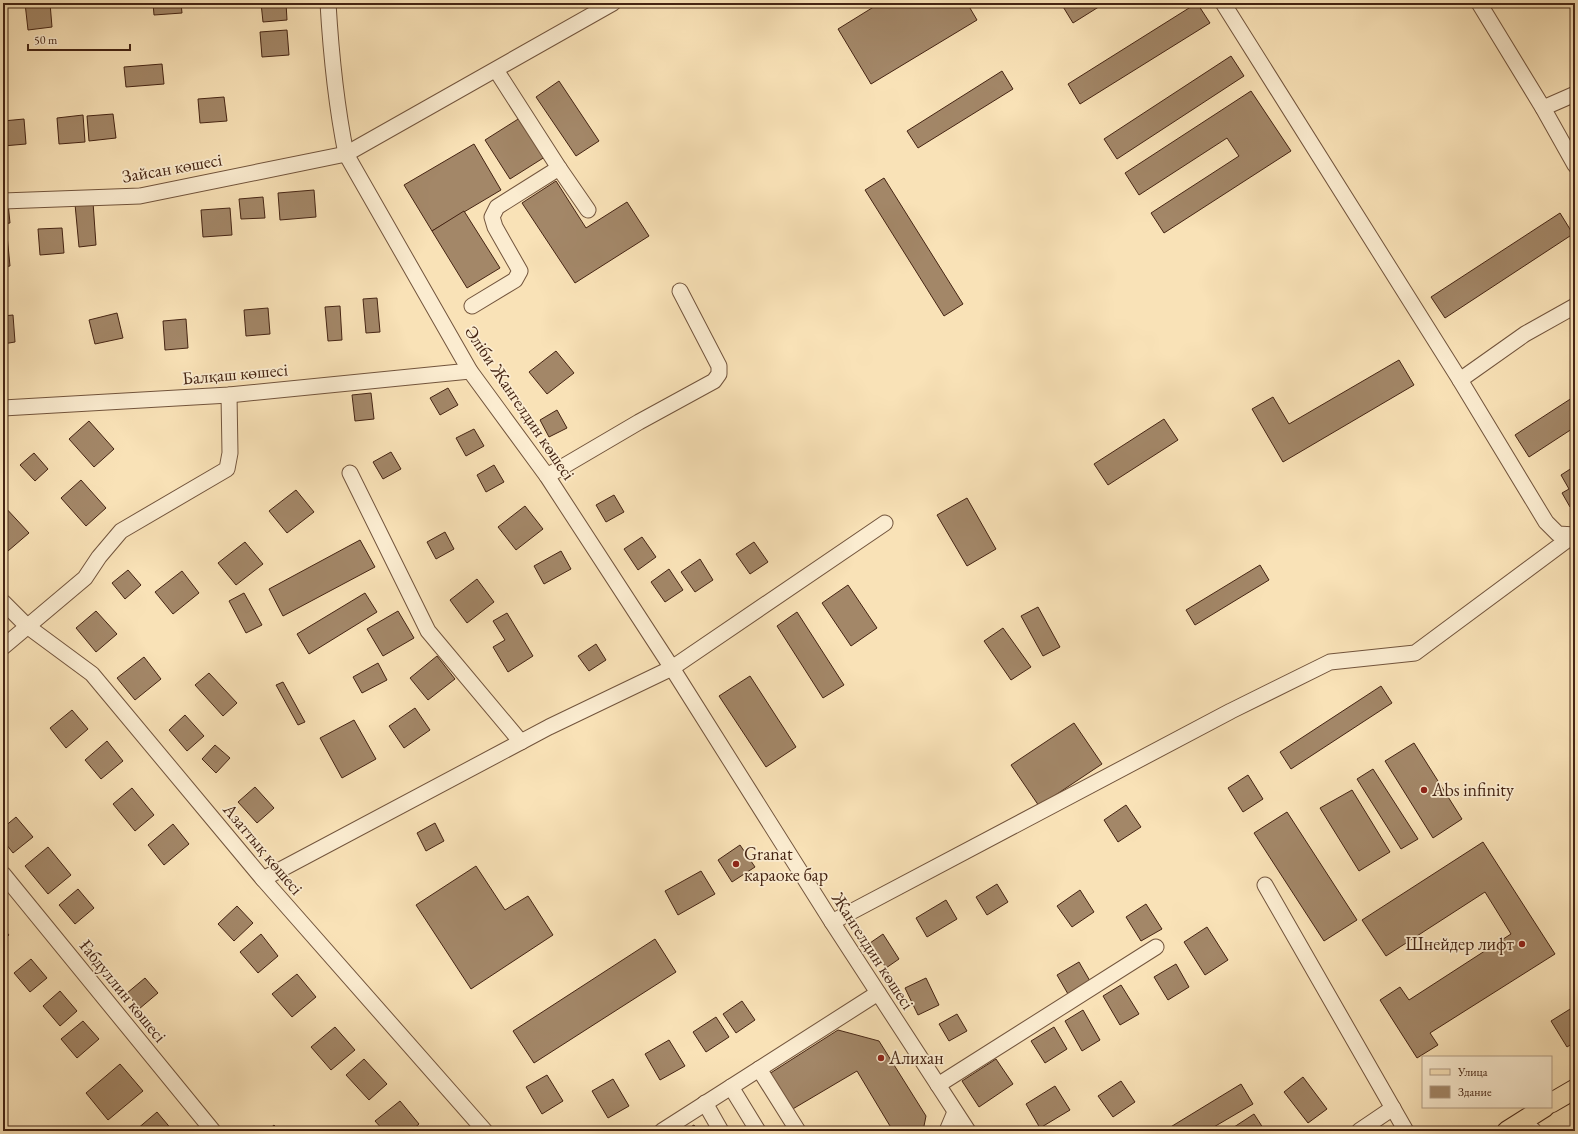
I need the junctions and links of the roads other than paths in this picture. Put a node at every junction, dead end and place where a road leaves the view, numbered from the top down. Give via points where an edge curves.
1 (328, 3) edge
2 (613, 3) edge
3 (1223, 3) edge
4 (1479, 3) edge
5 (496, 70) junction
6 (1575, 94) edge
7 (1543, 108) junction
8 (346, 154) junction
9 (1575, 165) edge
10 (559, 168) junction
11 (3, 201) edge
12 (588, 210) dead end
13 (680, 291) dead end
14 (472, 306) dead end
15 (1575, 306) edge
16 (470, 371) junction
17 (1460, 380) junction
18 (229, 395) junction
19 (3, 408) edge
20 (350, 473) dead end
21 (547, 476) junction
22 (885, 522) dead end
23 (1574, 535) edge
24 (3, 602) edge
25 (27, 626) junction
26 (3, 647) edge
27 (672, 668) junction
28 (521, 742) junction
29 (3, 874) edge
30 (264, 879) junction
31 (1265, 885) dead end
32 (832, 922) junction
33 (1156, 947) dead end
34 (878, 993) junction
35 (759, 1069) junction
36 (938, 1085) junction
37 (731, 1087) junction
38 (1575, 1088) edge
39 (704, 1103) junction
40 (1552, 1103) edge
41 (1393, 1108) junction
42 (1544, 1108) edge
43 (955, 1112) junction
44 (1529, 1126) edge
45 (213, 1131) edge
46 (485, 1131) edge
47 (662, 1131) edge
48 (721, 1131) edge
49 (758, 1131) edge
50 (798, 1131) edge
51 (947, 1131) edge
52 (968, 1131) edge
53 (1359, 1131) edge
54 (1406, 1131) edge
55 (1507, 1131) edge

1 - 8 street, Әліби Жангелдин көшесі via 331,60
2 - 5 street, Зайсан көшесі
3 - 17 street
4 - 7 street
5 - 8 street, Зайсан көшесі
5 - 10 street
6 - 7 street
7 - 9 street
8 - 11 street, Зайсан көшесі via 140,196
8 - 16 street, Әліби Жангелдин көшесі
10 - 12 street
10 - 14 street via 497,207 492,216 495,227 520,271 515,280
13 - 21 street via 719,366 717,378
15 - 17 street via 1525,334
16 - 18 street, Балқаш көшесі
16 - 21 street, Әліби Жангелдин көшесі
17 - 23 street via 1546,522 1558,534
18 - 19 street, Балқаш көшесі
18 - 25 street via 230,453 227,469 121,531 85,578
20 - 28 street via 428,631
21 - 27 street, Әліби Жангелдин көшесі
22 - 27 street
23 - 32 street via 1415,653 1330,662 1224,715
24 - 25 street, Азаттық көшесі
25 - 26 street
25 - 30 street, Азаттық көшесі via 92,674
27 - 28 street
27 - 32 street, Жангелдин көшесі
28 - 30 street
29 - 45 street, Ғабдуллин көшесі
30 - 46 street, Азаттық көшесі
31 - 41 street
32 - 34 street, Жангелдин көшесі
33 - 36 street
34 - 35 street
34 - 36 street, Жангелдин көшесі
35 - 37 street
35 - 50 street
36 - 43 street, Жангелдин көшесі
37 - 39 street
37 - 49 street
38 - 40 main road
39 - 47 street
39 - 48 street
41 - 53 street
41 - 54 street
42 - 44 main road
43 - 51 street
43 - 52 street, Жангелдин көшесі
44 - 55 main road

